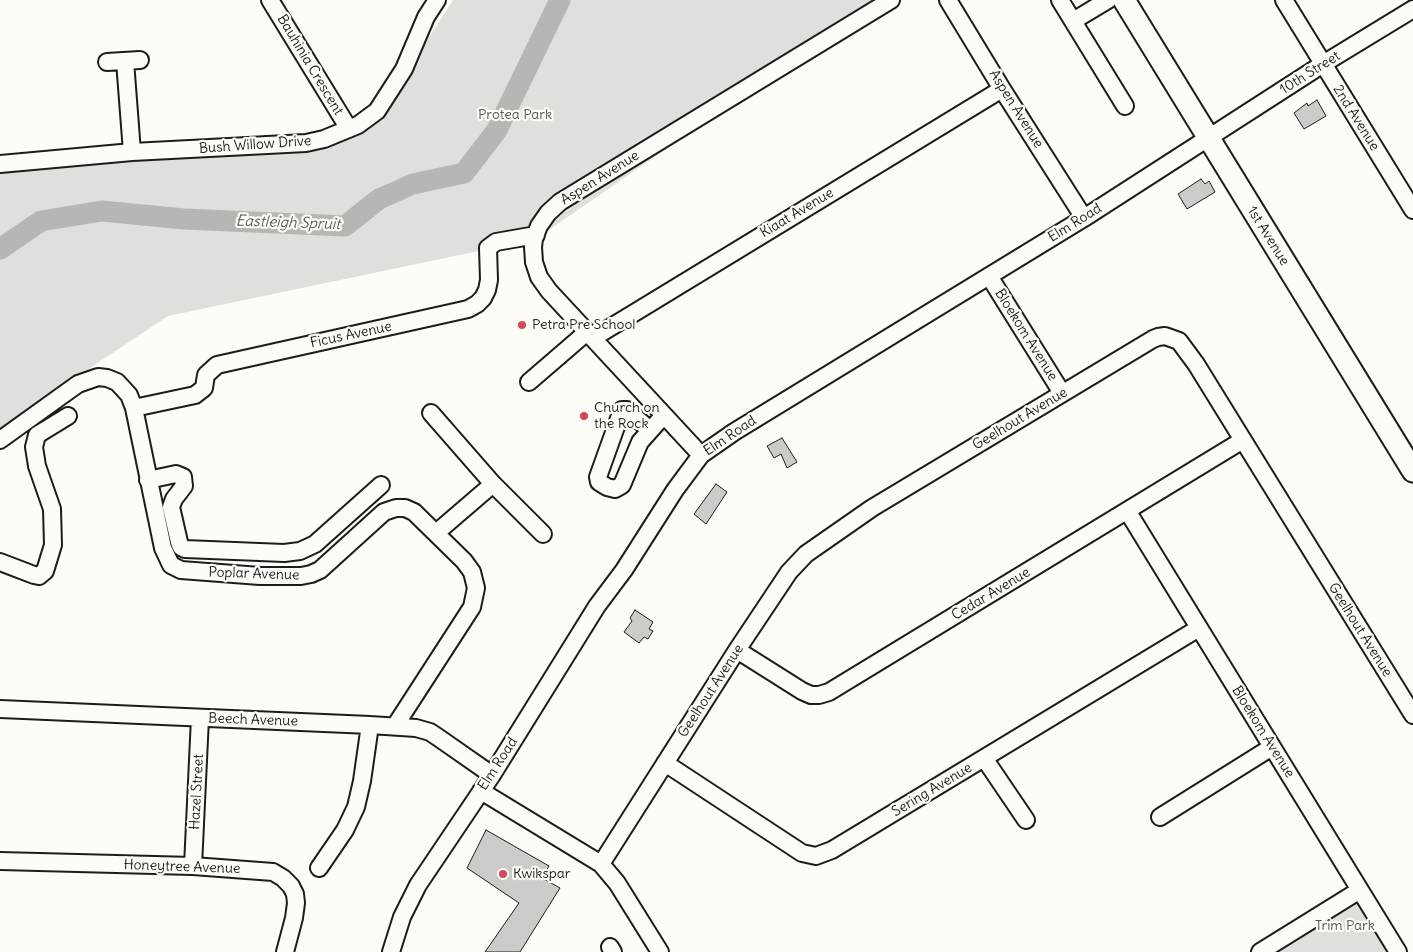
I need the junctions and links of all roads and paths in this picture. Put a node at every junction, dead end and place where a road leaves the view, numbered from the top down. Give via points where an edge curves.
1 (270, 0) edge
2 (437, 0) edge
3 (892, 0) edge
4 (948, 0) edge
5 (1060, 0) edge
6 (1108, 0) edge
7 (1124, 0) edge
8 (1284, 0) edge
9 (1413, 9) edge
10 (1072, 21) junction
11 (108, 62) dead end
12 (1323, 64) junction
13 (1002, 89) junction
14 (1125, 106) dead end
15 (349, 130) junction
16 (1208, 139) junction
17 (132, 152) junction
18 (0, 164) edge
19 (1413, 210) edge
20 (1084, 218) junction
21 (536, 235) junction
22 (989, 276) junction
23 (590, 335) junction
24 (530, 382) dead end
25 (1062, 394) junction
26 (134, 408) junction
27 (431, 413) dead end
28 (664, 415) junction
29 (68, 416) dead end
30 (650, 430) dead end
31 (0, 440) edge
32 (1243, 440) junction
33 (701, 454) junction
34 (1413, 470) edge
35 (148, 480) junction
36 (493, 484) junction
37 (381, 485) dead end
38 (1128, 512) junction
39 (436, 533) junction
40 (543, 534) dead end
41 (0, 562) edge
42 (1199, 628) junction
43 (737, 650) junction
44 (0, 709) edge
45 (1413, 715) edge
46 (200, 718) junction
47 (370, 724) junction
48 (395, 726) junction
49 (1272, 747) junction
50 (984, 758) junction
51 (664, 763) junction
52 (492, 775) junction
53 (481, 791) junction
54 (1160, 817) dead end
55 (1026, 820) dead end
56 (0, 861) edge
57 (601, 864) junction
58 (193, 866) junction
59 (319, 868) dead end
60 (1360, 890) junction
61 (285, 952) edge
62 (391, 952) edge
63 (660, 952) edge
64 (1260, 952) edge
65 (1398, 952) edge

1 - 15 street, Bauhinia Crescent
2 - 15 street, Bush Willow Drive via 426,17 404,69 384,102 368,119
3 - 21 street, Aspen Avenue via 560,202 548,212
4 - 13 street, Aspen Avenue
5 - 10 street
6 - 10 street
7 - 16 main road, 1st Avenue
8 - 12 street, 2nd Avenue
9 - 12 street, 10th Street
10 - 14 street
11 - 17 street via 132,61
12 - 16 street, 10th Street
12 - 19 street, 2nd Avenue
13 - 20 street, Aspen Avenue
13 - 23 street, Kiaat Avenue
15 - 17 street, Bush Willow Drive via 306,143
16 - 20 street, Elm Road
16 - 34 main road, 1st Avenue
17 - 18 street, Bush Willow Drive
20 - 22 street, Elm Road
21 - 23 street, Aspen Avenue via 534,262 539,277
21 - 26 street, Ficus Avenue via 496,242 488,248 487,290 484,298 468,309 217,365 206,375 204,388 195,395
22 - 25 street, Bloekom Avenue
22 - 33 street, Elm Road
23 - 24 street, Kiaat Avenue
23 - 28 street, Aspen Avenue
25 - 32 street, Geelhout Avenue via 1152,338 1171,337 1179,341 1196,364
25 - 43 street, Geelhout Avenue via 872,508 806,554 789,572
26 - 31 street, Poplar Avenue via 122,386 98,377 78,384
26 - 35 street, Poplar Avenue
27 - 36 street
28 - 30 street
28 - 33 street, Aspen Avenue
29 - 41 street via 37,435 35,440 37,466 52,509 53,545 44,571 39,576 34,575
32 - 38 street, Cedar Avenue
32 - 45 street, Geelhout Avenue
33 - 52 street, Elm Road via 597,606
35 - 37 street via 176,474 183,477 184,486 171,507 179,542 185,550 284,553 300,551 315,544
35 - 39 street, Poplar Avenue via 162,548 171,565 181,570 260,576 312,574 384,512 396,508 414,512
36 - 39 street
36 - 40 street
38 - 42 street, Bloekom Avenue
38 - 43 street, Cedar Avenue via 829,692 811,695 802,691
39 - 48 street, Poplar Avenue via 472,572 475,596 472,607
42 - 49 street, Bloekom Avenue
42 - 50 street, Sering Avenue
43 - 51 street, Geelhout Avenue
44 - 46 street, Beech Avenue
46 - 47 street, Beech Avenue
46 - 58 street, Hazel Street
47 - 48 street, Beech Avenue
47 - 59 street via 356,807 346,830
48 - 52 street, Beech Avenue via 430,732
49 - 54 street
49 - 60 street, Bloekom Avenue
50 - 51 street, Sering Avenue via 832,850 816,856 802,853
50 - 55 street
51 - 57 street, Geelhout Avenue
52 - 53 street, Elm Road
53 - 57 street
53 - 62 street, Elm Road via 418,884 402,917
56 - 58 street, Honeytree Avenue
57 - 63 street via 617,883
58 - 61 street, Honeytree Avenue via 261,870 274,872 283,878 291,886 296,903
60 - 64 street
60 - 65 street, Bloekom Avenue

